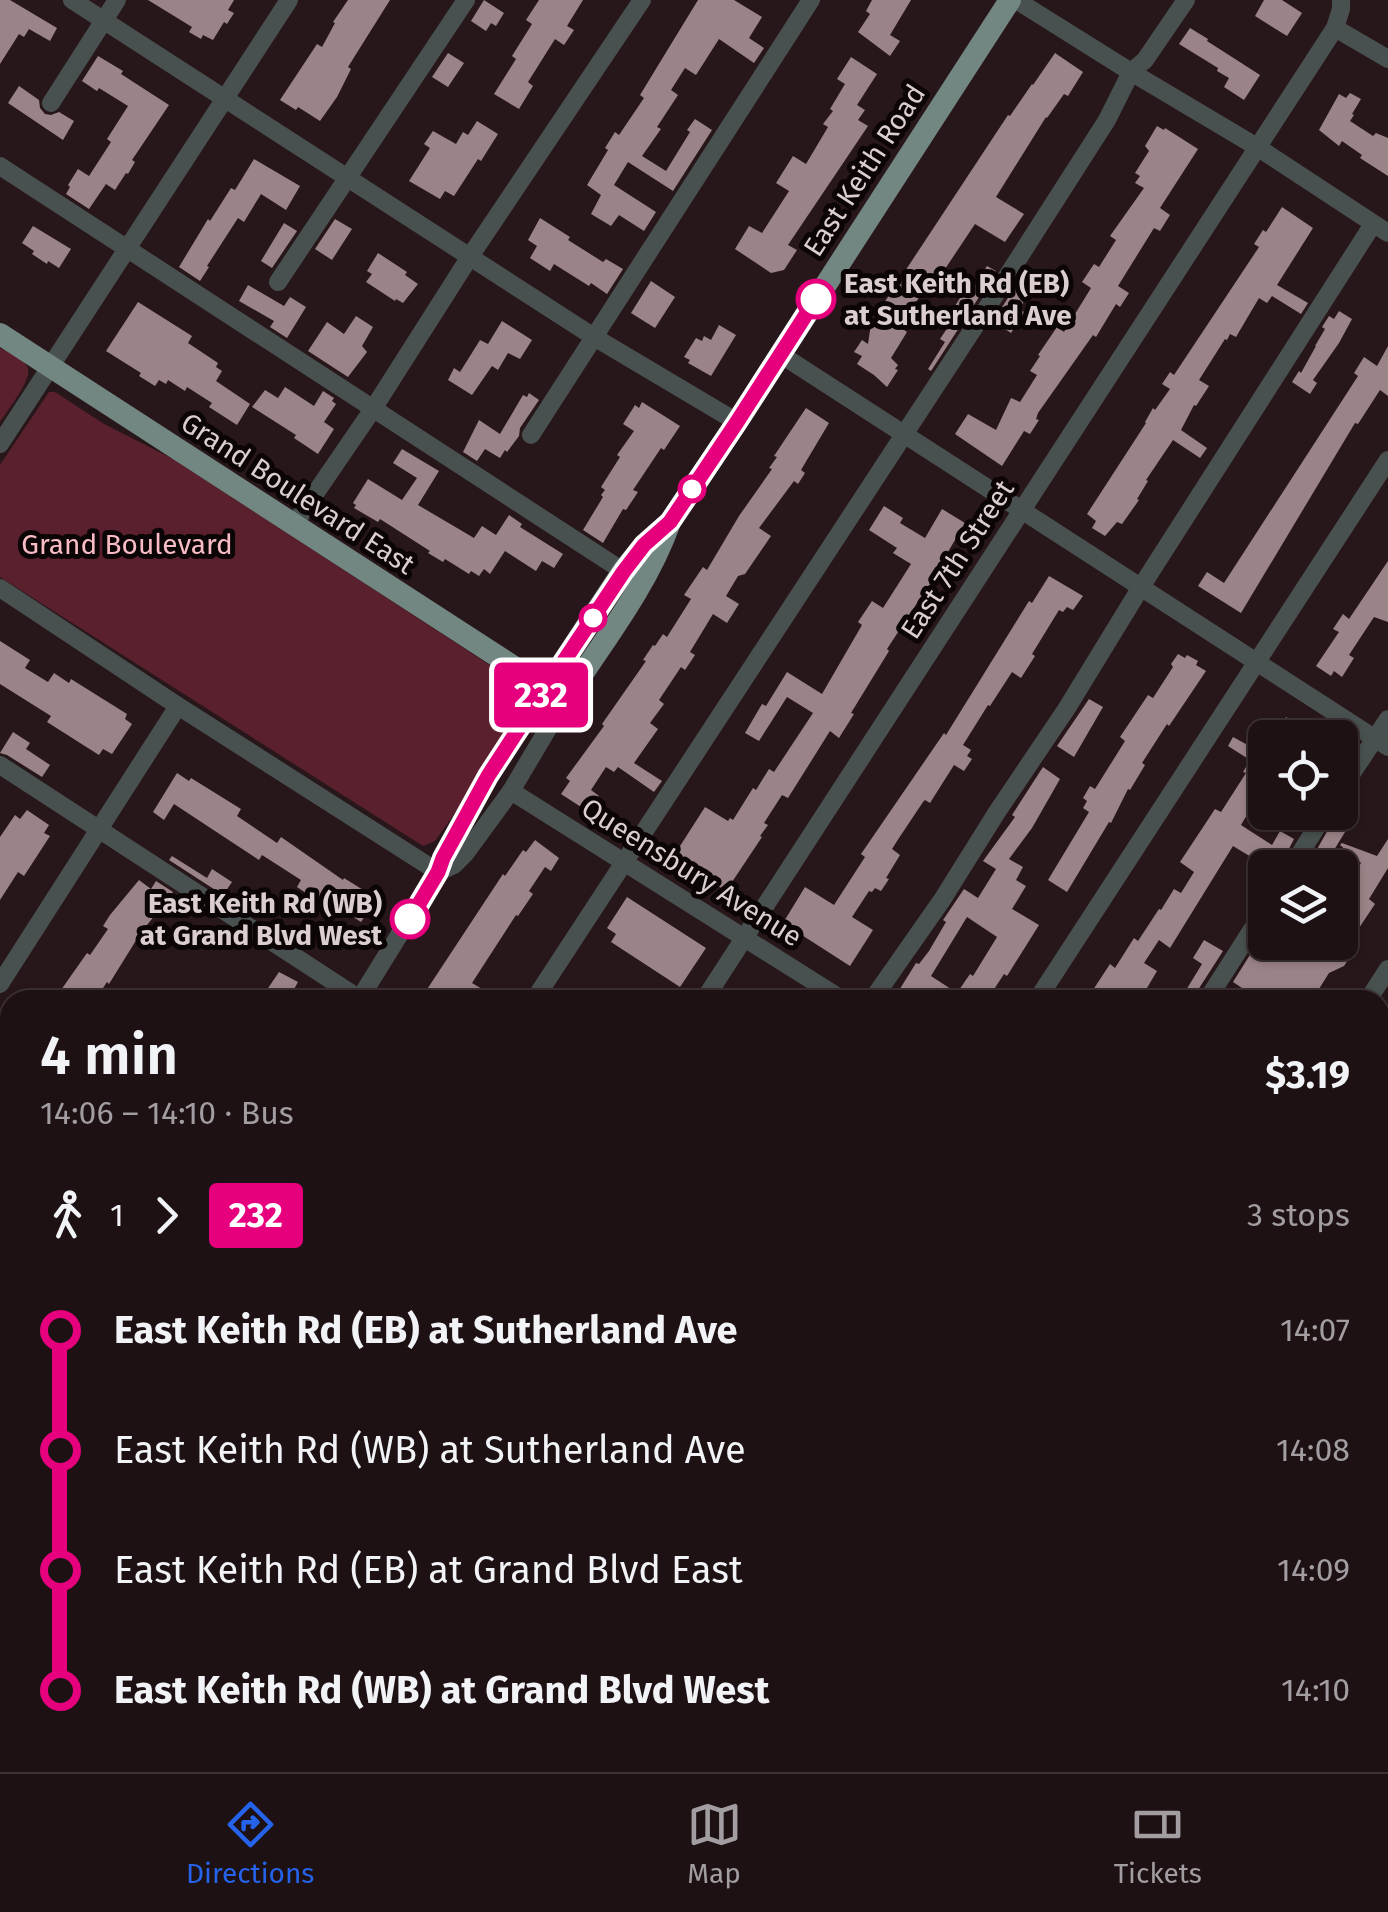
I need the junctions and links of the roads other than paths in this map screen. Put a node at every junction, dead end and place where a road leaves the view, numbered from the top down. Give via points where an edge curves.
1 (72, 0) edge
2 (117, 0) edge
3 (289, 0) edge
4 (466, 0) edge
5 (642, 0) edge
6 (811, 0) edge
7 (1013, 0) edge
8 (1186, 0) edge
9 (1341, 0) edge
10 (104, 20) junction
11 (1335, 28) junction
12 (1388, 59) edge
13 (1131, 72) junction
14 (226, 98) junction
15 (51, 103) dead end
16 (1256, 147) junction
17 (0, 166) edge
18 (348, 176) junction
19 (1381, 228) edge
20 (126, 249) junction
21 (471, 255) junction
22 (278, 282) dead end
23 (0, 334) edge
24 (594, 337) junction
25 (780, 354) junction
26 (49, 366) junction
27 (374, 409) junction
28 (737, 422) junction
29 (904, 434) junction
30 (531, 435) dead end
31 (0, 444) edge
32 (1388, 460) edge
33 (1021, 511) junction
34 (670, 522) junction
35 (293, 526) junction
36 (624, 571) junction
37 (1141, 587) junction
38 (0, 588) edge
39 (1257, 662) junction
40 (555, 694) junction
41 (178, 706) junction
42 (1388, 720) edge
43 (516, 733) junction
44 (1382, 743) edge
45 (0, 766) edge
46 (1358, 770) edge
47 (511, 791) junction
48 (470, 809) junction
49 (98, 831) junction
50 (624, 861) junction
51 (438, 872) junction
52 (1248, 935) edge
53 (744, 937) junction
54 (0, 984) edge
55 (344, 990) edge
56 (366, 990) edge
57 (540, 990) edge
58 (710, 990) edge
59 (827, 990) edge
60 (879, 990) edge
61 (1044, 990) edge
62 (1213, 990) edge

1 - 10 street
2 - 10 street
3 - 14 street
4 - 18 street
5 - 21 street
6 - 24 street
7 - 13 street
7 - 25 main road, East Keith Road
8 - 13 street
9 - 11 street
10 - 14 street
10 - 15 street
11 - 12 street
11 - 16 street, East 7th Street
13 - 16 street
13 - 29 street via 1107,120
14 - 18 street
14 - 20 street
16 - 19 street
16 - 33 street, East 7th Street
17 - 20 street
18 - 21 street
18 - 22 street
19 - 37 street
20 - 26 street
20 - 27 street
21 - 24 street
21 - 27 street
23 - 26 main road, Grand Boulevard East
24 - 28 street
24 - 30 street
25 - 28 main road, East Keith Road
25 - 29 street
26 - 31 street
26 - 35 main road, Grand Boulevard East
27 - 35 street
27 - 36 street
28 - 34 main road, East Keith Road
29 - 33 street
29 - 50 street
32 - 39 street
33 - 37 street
33 - 53 street, East 7th Street
34 - 36 main road, East Keith Road
34 - 40 main road, East Keith Road via 641,583
35 - 40 main road, Grand Boulevard East
36 - 40 main road, East Keith Road
37 - 39 street
37 - 60 street
38 - 41 street
39 - 44 street
39 - 61 street
40 - 43 street, East Keith Road
40 - 47 street, East Keith Road
41 - 49 street
41 - 51 street
42 - 44 street
43 - 47 street via 504,778
43 - 48 street, East Keith Road
44 - 46 street
45 - 49 street
47 - 48 street via 490,794
47 - 50 street, Queensbury Avenue
47 - 51 street, East Keith Road via 465,854
48 - 51 street, East Keith Road
49 - 54 street
49 - 55 street
50 - 53 street, Queensbury Avenue
50 - 57 street
51 - 56 street, East Keith Road
52 - 62 street
53 - 58 street, East 7th Street
53 - 59 street, Queensbury Avenue

